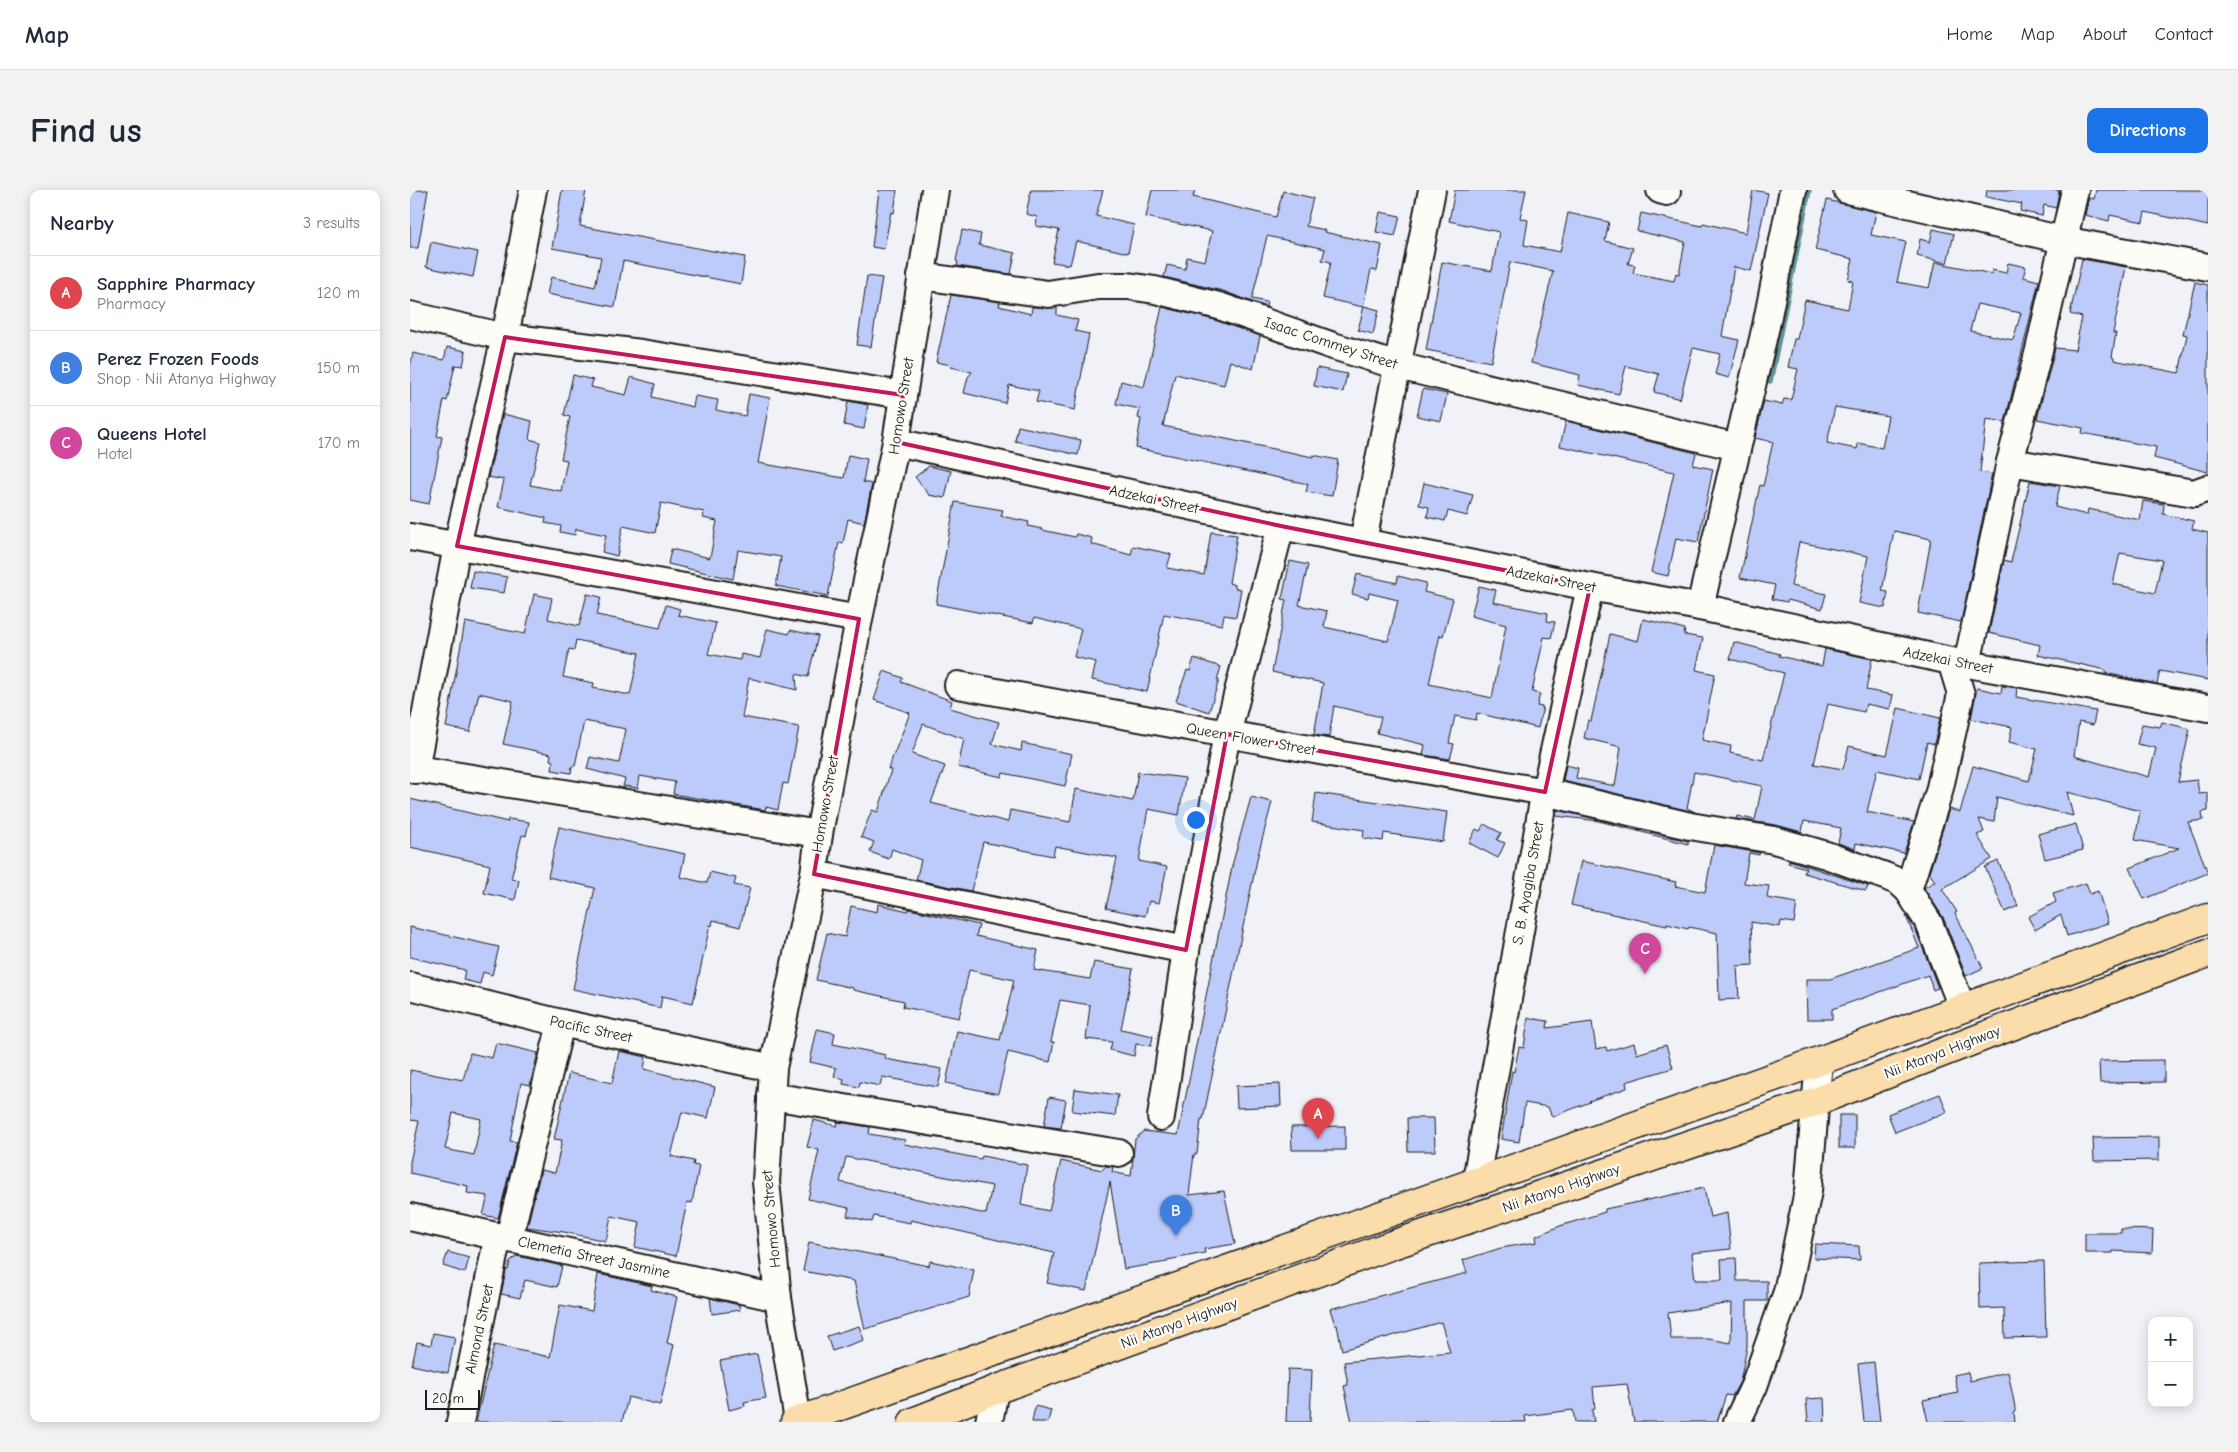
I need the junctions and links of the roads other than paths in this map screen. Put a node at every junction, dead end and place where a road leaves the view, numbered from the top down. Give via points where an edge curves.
1 (533, 190) edge
2 (935, 190) edge
3 (1432, 190) edge
4 (1793, 190) edge
5 (1847, 190) edge
6 (2075, 190) edge
7 (2063, 240) junction
8 (2208, 267) edge
9 (921, 276) junction
10 (410, 315) edge
11 (506, 337) junction
12 (1398, 366) junction
13 (903, 395) junction
14 (896, 442) junction
15 (1737, 447) junction
16 (2010, 462) junction
17 (2208, 488) edge
18 (1281, 526) junction
19 (410, 537) edge
20 (1363, 541) junction
21 (457, 546) junction
22 (1590, 588) junction
23 (1700, 607) junction
24 (859, 620) junction
25 (1959, 663) junction
26 (958, 685) dead end
27 (2208, 708) edge
28 (1227, 734) junction
29 (413, 769) edge
30 (1545, 792) junction
31 (819, 834) junction
32 (814, 874) junction
33 (1908, 890) junction
34 (2208, 918) edge
35 (1186, 950) junction
36 (2208, 953) edge
37 (410, 986) edge
38 (1962, 1007) junction
39 (562, 1023) junction
40 (1819, 1061) junction
41 (773, 1068) junction
42 (771, 1096) junction
43 (1815, 1102) junction
44 (1160, 1117) dead end
45 (1119, 1153) dead end
46 (1476, 1180) junction
47 (410, 1217) edge
48 (504, 1237) junction
49 (778, 1298) junction
50 (995, 1390) junction
51 (796, 1421) edge
52 (460, 1422) edge
53 (913, 1422) edge
54 (989, 1422) edge
55 (1737, 1422) edge

1 - 11 street
2 - 9 street, Homowo Street
3 - 12 street
4 - 15 street via 1766,326
5 - 7 street
6 - 7 street
7 - 8 street
7 - 16 street
9 - 12 street, Isaac Commey Street via 1048,294 1098,286 1155,290 1219,306
9 - 13 street, Homowo Street
10 - 11 street
11 - 13 street via 641,354
11 - 21 street
12 - 15 street, Isaac Commey Street
12 - 20 street
13 - 14 street, Homowo Street
14 - 18 street, Adzekai Street
14 - 24 street, Homowo Street
15 - 23 street
16 - 17 street via 2194,493
16 - 25 street
18 - 20 street, Adzekai Street
18 - 28 street
19 - 21 street
20 - 22 street, Adzekai Street
21 - 24 street
21 - 29 street
22 - 23 street, Adzekai Street
22 - 30 street, S. B. Ayagiba Street
23 - 25 street, Adzekai Street
24 - 31 street, Homowo Street
25 - 27 street, Adzekai Street
25 - 33 street via 1961,694 1939,792
26 - 28 street, Queen Flower Street
28 - 30 street, Queen Flower Street
28 - 35 street
29 - 31 street
30 - 33 street, Queen Flower Street via 1690,826 1774,840 1868,870 1899,882
30 - 46 street, S. B. Ayagiba Street
31 - 32 street, Homowo Street
32 - 35 street
32 - 41 street, Homowo Street
33 - 38 street via 1929,923
34 - 38 main road
35 - 44 street
36 - 43 main road, Nii Atanya Highway
37 - 39 street, Pacific Street
38 - 40 main road
39 - 41 street, Pacific Street
39 - 48 street, Almond Street
40 - 43 street
40 - 46 main road
41 - 42 street, Homowo Street
42 - 45 street
42 - 49 street, Homowo Street via 766,1182
43 - 50 main road, Nii Atanya Highway via 1392,1245
43 - 55 street via 1808,1191 1787,1292 1754,1386
46 - 51 main road
47 - 48 street, Clemetia Street Jasmine
48 - 49 street, Clemetia Street Jasmine
48 - 52 street, Almond Street
49 - 51 street, Homowo Street
50 - 53 main road, Nii Atanya Highway
50 - 54 street

